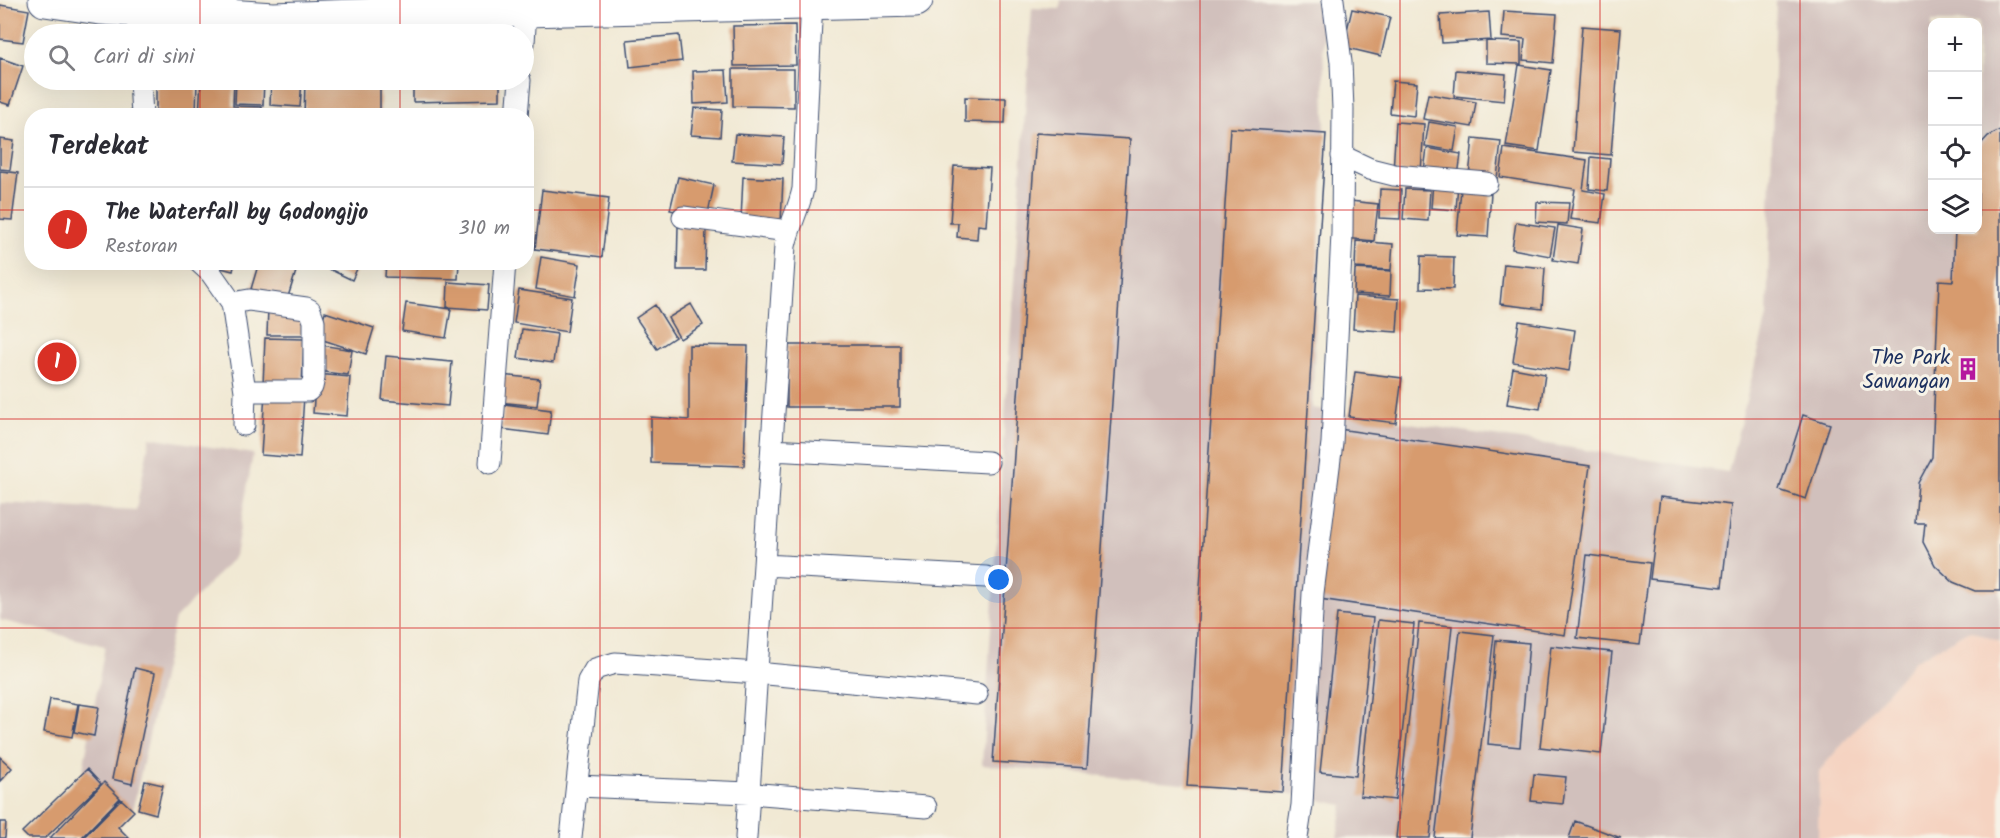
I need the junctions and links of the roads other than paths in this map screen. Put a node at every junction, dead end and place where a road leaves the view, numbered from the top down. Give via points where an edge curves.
1 (45, 0) edge
2 (916, 0) edge
3 (1333, 0) edge
4 (821, 1) edge
5 (526, 10) junction
6 (138, 23) edge
7 (525, 24) edge
8 (141, 90) edge
9 (519, 90) edge
10 (142, 108) edge
11 (518, 108) edge
12 (1342, 156) junction
13 (1487, 183) dead end
14 (683, 217) dead end
15 (788, 231) junction
16 (207, 270) edge
17 (504, 270) edge
18 (232, 303) junction
19 (245, 391) junction
20 (244, 425) dead end
21 (772, 450) junction
22 (988, 462) dead end
23 (490, 463) dead end
24 (764, 565) junction
25 (986, 577) dead end
26 (757, 673) junction
27 (977, 694) dead end
28 (576, 786) junction
29 (749, 793) junction
30 (926, 807) dead end
31 (571, 838) edge
32 (746, 838) edge
33 (1297, 838) edge

1 - 6 highway
2 - 4 highway
3 - 12 street via 1341,62
4 - 5 highway
4 - 15 street via 803,189
5 - 6 highway
5 - 7 street
8 - 10 street
9 - 11 street
12 - 13 street via 1394,175
12 - 33 street via 1332,443 1313,593
14 - 15 street
15 - 21 street
16 - 18 street
17 - 23 street
18 - 19 street
18 - 19 street via 249,300 306,308 314,321 312,387 308,391
19 - 20 street
21 - 22 street
21 - 24 street
24 - 25 street
24 - 26 street
26 - 27 street
26 - 28 street via 615,663 595,669 588,681
26 - 29 street
28 - 29 street
28 - 31 street
29 - 30 street
29 - 32 street

